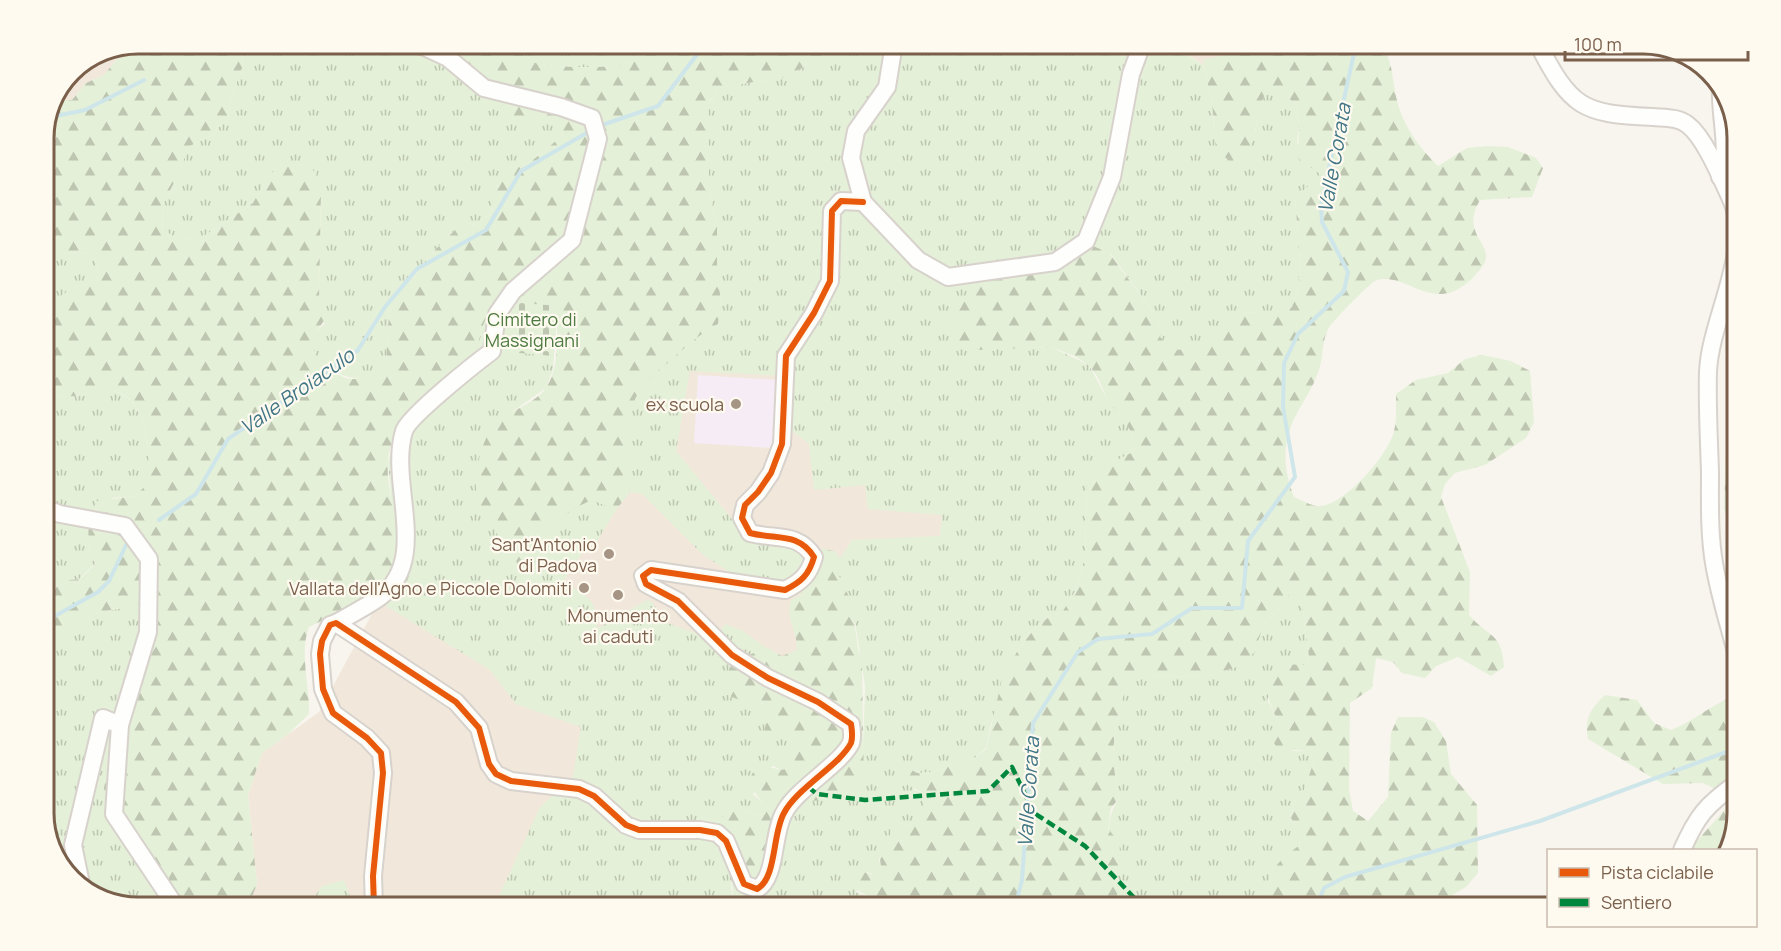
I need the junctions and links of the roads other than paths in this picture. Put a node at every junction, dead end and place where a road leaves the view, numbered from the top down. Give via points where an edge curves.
1 (439, 54) edge
2 (892, 54) edge
3 (1138, 54) edge
4 (1544, 54) edge
5 (1719, 104) edge
6 (1720, 177) junction
7 (1727, 192) edge
8 (863, 202) junction
9 (1727, 286) edge
10 (54, 512) edge
11 (1727, 618) edge
12 (336, 623) junction
13 (120, 725) junction
14 (1727, 790) edge
15 (1682, 849) edge
16 (78, 871) edge
17 (169, 897) edge
18 (374, 897) edge

1 - 12 street via 484,88 561,107 595,128 572,240 513,291 497,314 492,351 435,398 405,430 400,479 407,540 399,575 381,597
2 - 8 street via 887,87 856,131 851,158
3 - 8 street via 1112,177 1086,241 1055,262 948,277 918,261
4 - 6 street via 1580,104 1600,113 1672,118 1686,123 1699,138
5 - 6 street via 1725,163
6 - 7 street
8 - 12 street via 841,201 832,211 830,281 786,356 782,444 771,473 745,505 742,518 750,533 806,544 814,557 810,570 799,583 784,590 651,570 643,576 646,584 678,601 732,655 851,724 852,741 843,753 784,812 764,885 757,889 744,884 726,841 717,833 639,830 626,825 594,796 579,789 511,781 496,774 489,764 479,728 456,702
9 - 11 street via 1709,356 1711,544
10 - 13 street via 124,526 149,559 148,632
12 - 18 street via 330,625 322,641 323,689 333,713 381,753
13 - 16 street via 103,718 99,727 73,845
13 - 17 street via 114,814
14 - 15 street via 1695,819

